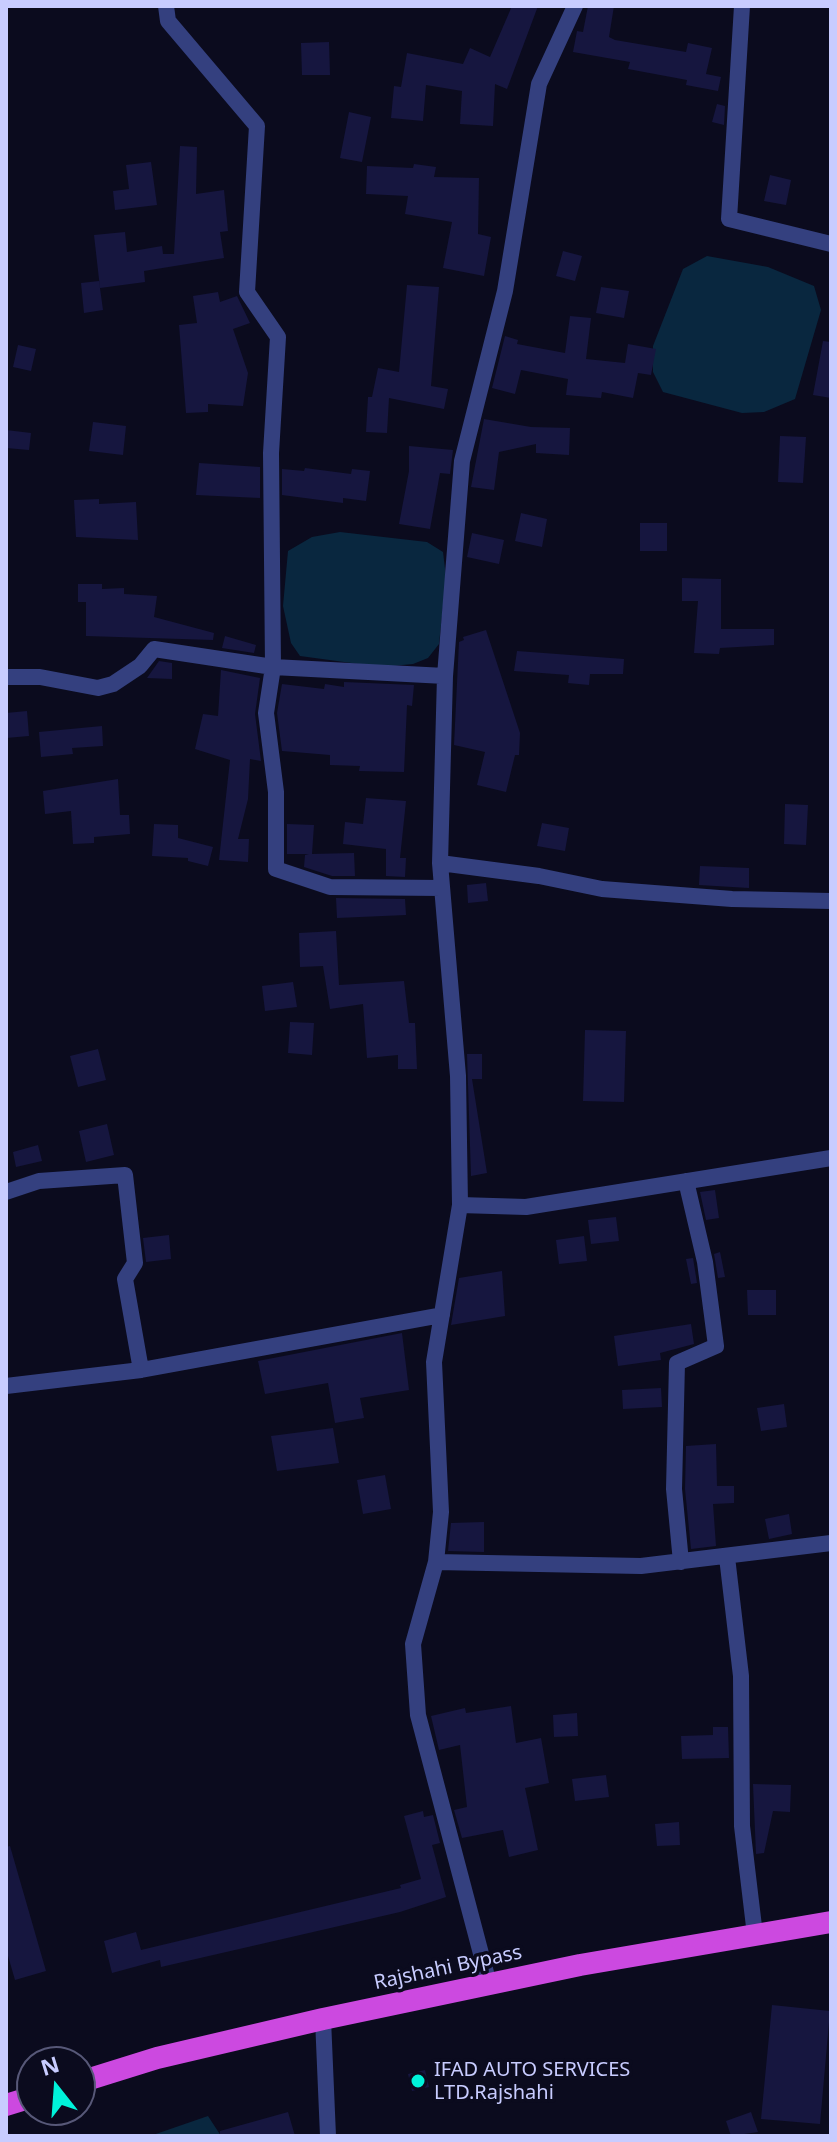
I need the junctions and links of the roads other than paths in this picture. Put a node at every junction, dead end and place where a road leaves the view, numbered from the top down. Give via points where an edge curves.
1 (166, 6) edge
2 (575, 6) edge
3 (742, 6) edge
4 (831, 244) edge
5 (273, 667) junction
6 (445, 676) junction
7 (6, 677) edge
8 (440, 863) junction
9 (442, 888) junction
10 (831, 901) edge
11 (831, 1158) edge
12 (686, 1181) junction
13 (6, 1192) edge
14 (460, 1205) junction
15 (442, 1315) junction
16 (141, 1370) junction
17 (6, 1386) edge
18 (831, 1543) edge
19 (727, 1557) junction
20 (436, 1562) junction
21 (681, 1562) junction
22 (831, 1922) edge
23 (755, 1935) junction
24 (489, 1984) junction
25 (323, 2019) junction
26 (96, 2077) edge
27 (328, 2136) edge

1 - 5 street via 168,21 257,126 247,292 278,337 271,453
2 - 6 street via 539,84 505,291 462,461
3 - 4 street via 729,219
5 - 6 street
5 - 7 street via 154,649 140,666 98,688 40,677
5 - 9 street via 266,713 276,792 276,869 330,887
6 - 8 street
8 - 9 street
8 - 10 street via 602,889
9 - 14 street via 458,1076
11 - 12 street
12 - 14 street via 526,1207
12 - 21 street via 705,1262 716,1346 677,1363 674,1489
13 - 16 street via 39,1181 125,1175 135,1263 125,1279
14 - 15 street
15 - 16 street
15 - 20 street via 434,1362 441,1512
16 - 17 street
18 - 19 street
19 - 21 street
19 - 23 street via 741,1676 742,1826
20 - 21 street
20 - 24 street via 413,1644 418,1715
22 - 23 highway, Rajshahi Bypass
23 - 24 highway, Rajshahi Bypass
24 - 25 highway, Rajshahi Bypass
25 - 26 highway, Rajshahi Bypass
25 - 27 street

